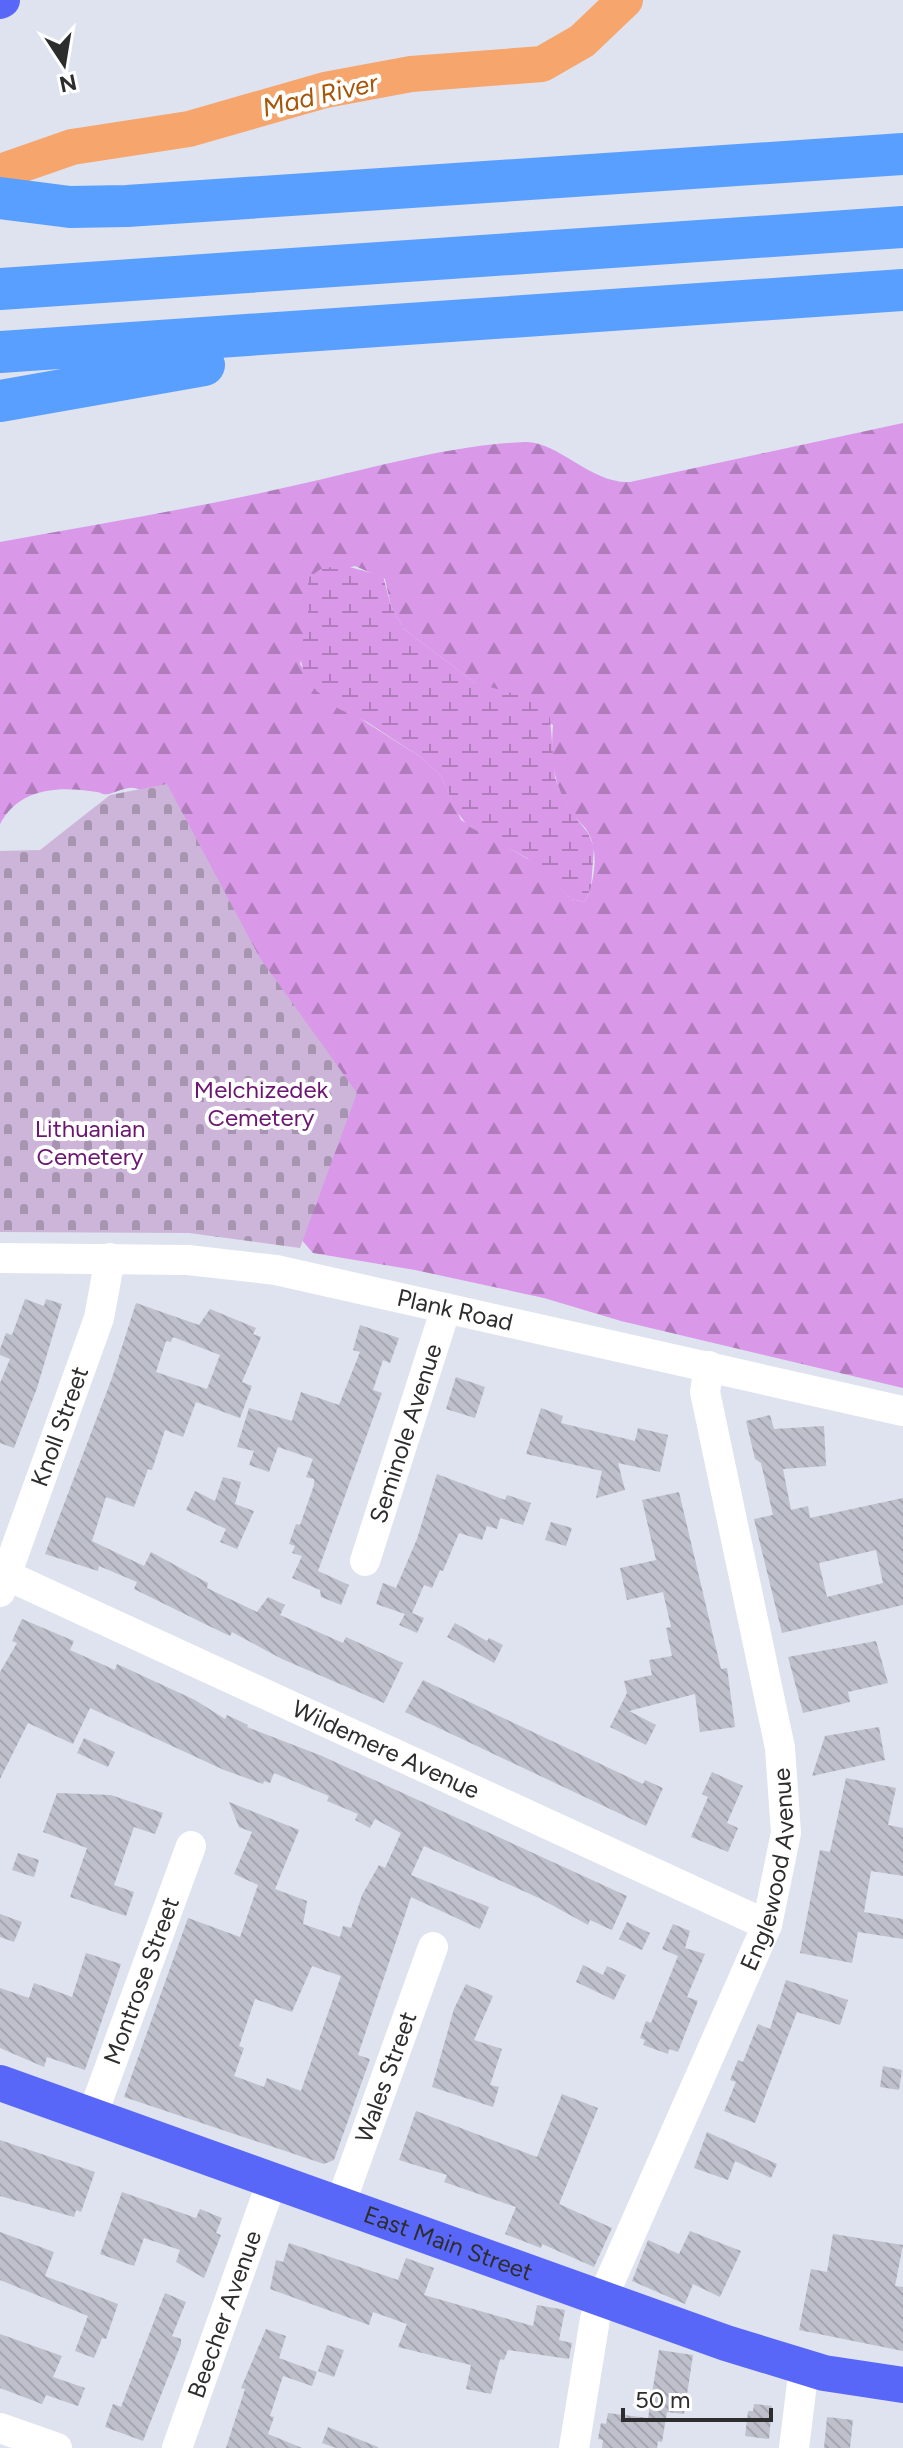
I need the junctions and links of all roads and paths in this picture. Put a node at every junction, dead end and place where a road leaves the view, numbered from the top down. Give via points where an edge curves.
1 (903, 154) edge
2 (0, 198) edge
3 (903, 202) edge
4 (903, 227) edge
5 (762, 235) junction
6 (0, 289) edge
7 (903, 290) edge
8 (387, 326) junction
9 (0, 352) edge
10 (0, 401) edge
11 (0, 1258) edge
12 (110, 1258) junction
13 (446, 1308) junction
14 (709, 1366) junction
15 (903, 1411) edge
16 (365, 1561) dead end
17 (3, 1584) edge
18 (191, 1846) dead end
19 (767, 1925) junction
20 (433, 1947) dead end
21 (0, 2083) edge
22 (92, 2116) junction
23 (272, 2181) junction
24 (340, 2205) junction
25 (602, 2299) junction
26 (804, 2367) junction
27 (903, 2385) edge
28 (0, 2428) edge
29 (57, 2448) edge
30 (177, 2448) edge
31 (574, 2448) edge
32 (794, 2448) edge

1 - 2 highway via 127,206 48,206
3 - 5 highway via 815,213
4 - 5 highway
5 - 6 highway
7 - 8 highway
8 - 9 highway
8 - 10 highway via 327,351 158,371
11 - 12 street, Plank Road
12 - 13 street, Plank Road via 263,1267
12 - 17 street, Knoll Street via 99,1318
13 - 14 street, Plank Road
13 - 16 street, Seminole Avenue
14 - 15 street, Plank Road
14 - 19 street, Englewood Avenue via 705,1392 786,1789 786,1833
17 - 19 street, Wildemere Avenue
18 - 22 street, Montrose Street
19 - 25 street, Englewood Avenue
20 - 24 street, Wales Street
21 - 22 main road, East Main Street
22 - 23 main road, East Main Street
23 - 24 main road, East Main Street
23 - 30 street, Beecher Avenue
24 - 25 main road, East Main Street
25 - 26 main road, East Main Street
25 - 31 street, Englewood Avenue
26 - 27 main road, East Main Street
26 - 32 street
28 - 29 street

